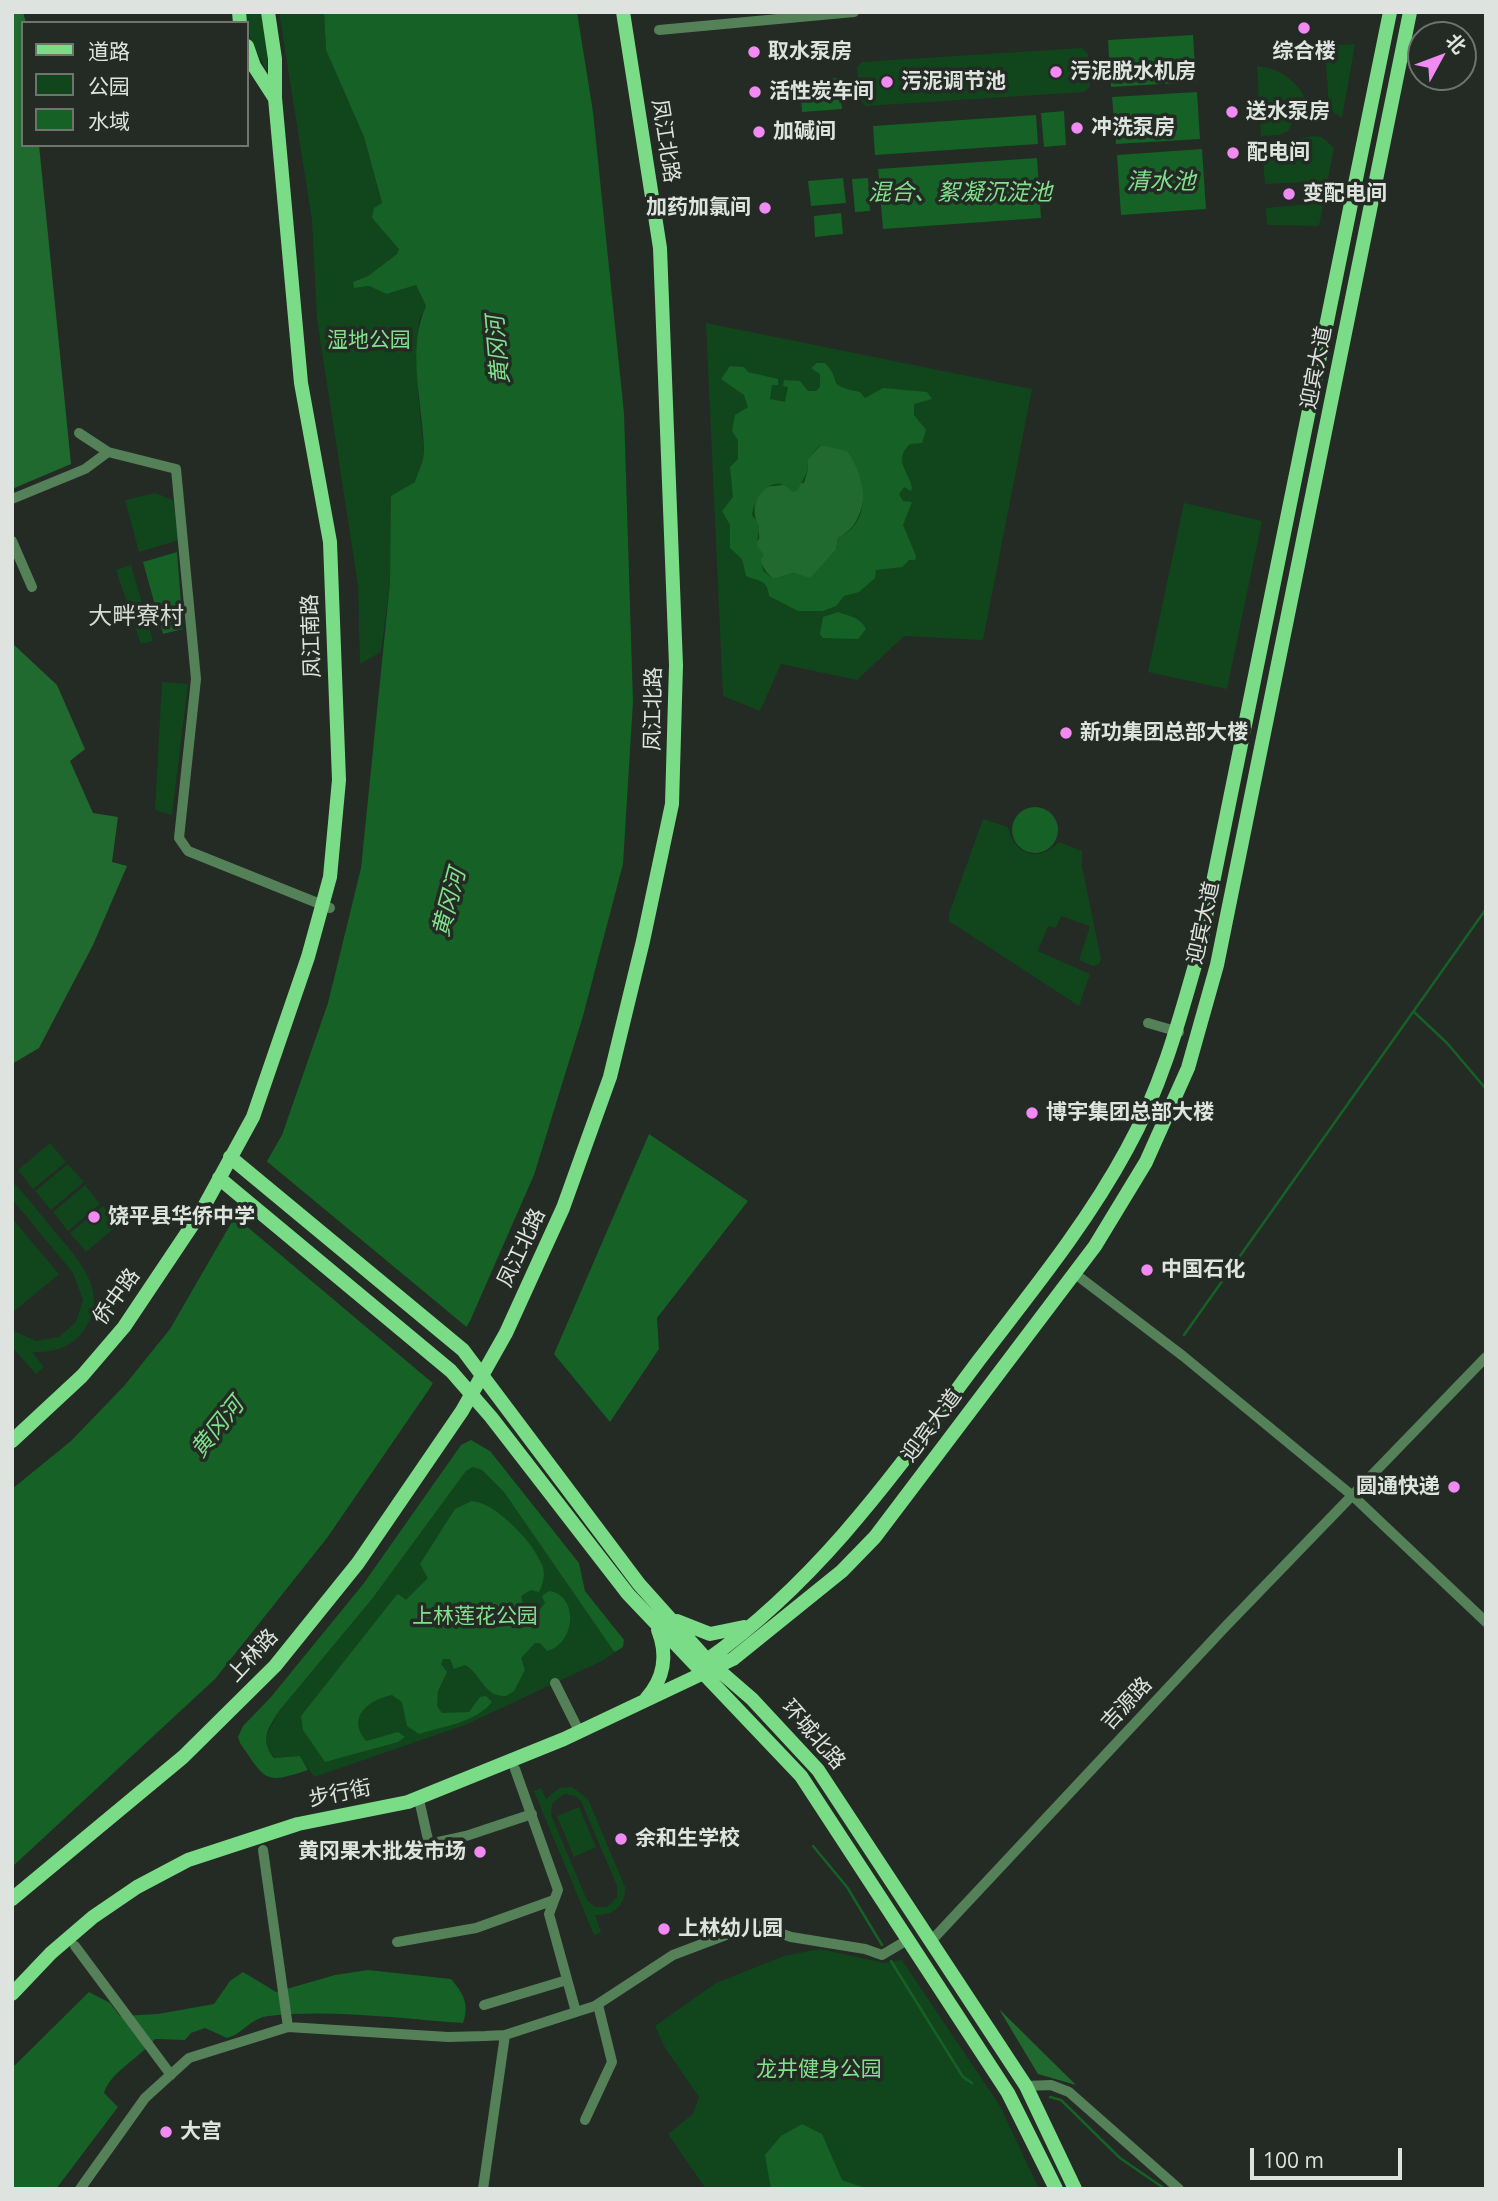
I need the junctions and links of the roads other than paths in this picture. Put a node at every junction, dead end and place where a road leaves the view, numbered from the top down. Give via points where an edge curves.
1 (268, 12) edge
2 (623, 12) edge
3 (854, 12) edge
4 (1390, 12) edge
5 (1410, 12) edge
6 (659, 30) dead end
7 (248, 49) edge
8 (275, 98) junction
9 (79, 433) dead end
10 (108, 452) junction
11 (1296, 474) junction
12 (1316, 479) junction
13 (12, 499) edge
14 (12, 541) edge
15 (32, 587) dead end
16 (330, 908) dead end
17 (1196, 960) junction
18 (1217, 965) junction
19 (1149, 1023) dead end
20 (1179, 1032) dead end
21 (1154, 1089) junction
22 (1174, 1099) junction
23 (230, 1157) junction
24 (219, 1178) junction
25 (1102, 1191) junction
26 (1121, 1203) junction
27 (1074, 1273) junction
28 (1028, 1296) junction
29 (1046, 1310) junction
30 (1486, 1357) edge
31 (482, 1376) junction
32 (472, 1394) junction
33 (12, 1441) edge
34 (1354, 1497) junction
35 (659, 1618) junction
36 (759, 1619) junction
37 (1486, 1622) edge
38 (707, 1660) junction
39 (702, 1675) junction
40 (555, 1684) dead end
41 (644, 1702) junction
42 (579, 1729) dead end
43 (515, 1769) dead end
44 (420, 1804) dead end
45 (532, 1814) junction
46 (263, 1850) dead end
47 (12, 1899) edge
48 (554, 1900) junction
49 (928, 1934) junction
50 (909, 1939) junction
51 (397, 1941) dead end
52 (75, 1946) dead end
53 (567, 1980) junction
54 (12, 1994) edge
55 (484, 2005) dead end
56 (598, 2005) junction
57 (576, 2012) junction
58 (287, 2022) junction
59 (505, 2035) junction
60 (171, 2074) junction
61 (1027, 2086) junction
62 (585, 2120) dead end
63 (80, 2189) edge
64 (483, 2189) edge
65 (1056, 2189) edge
66 (1075, 2189) edge
67 (1179, 2189) edge

1 - 8 main road, 凤江南路
2 - 31 main road, 凤江北路 via 660,248 676,665 672,804 610,1077 563,1208
3 - 6 street
4 - 11 main road, 迎宾大道
5 - 12 main road, 迎宾大道
7 - 8 main road, 凤江南路
8 - 23 main road, 凤江南路 via 301,383 330,542 339,780 330,877 308,957 253,1116
9 - 10 street
10 - 13 street via 85,469
10 - 16 street via 176,470 196,679 179,838 188,851
11 - 12 main road
11 - 17 main road, 迎宾大道
12 - 18 main road, 迎宾大道
14 - 15 street
17 - 18 main road
17 - 21 main road, 迎宾大道 via 1170,1053
18 - 22 main road, 迎宾大道 via 1188,1068
19 - 20 street
21 - 22 main road
21 - 25 main road, 迎宾大道
22 - 26 main road, 迎宾大道 via 1146,1162
23 - 24 main road, 侨中路
23 - 31 main road, 环城北路 via 463,1350
24 - 32 main road, 环城北路 via 451,1371
24 - 33 main road, 侨中路 via 124,1327 82,1376
25 - 26 main road
25 - 28 main road, 迎宾大道
26 - 27 main road, 迎宾大道
27 - 29 main road, 迎宾大道
27 - 34 street
28 - 29 main road
28 - 36 main road, 迎宾大道 via 857,1522
29 - 39 main road, 迎宾大道 via 858,1554 733,1659
30 - 34 street, 吉源路
31 - 32 main road, 凤江北路
31 - 35 main road, 环城北路 via 639,1584
32 - 35 main road, 环城北路
32 - 47 main road, 上林路 via 358,1563 275,1666 183,1757
34 - 37 street
34 - 49 street, 吉源路
35 - 36 main road via 710,1634
35 - 38 main road, 环城北路
35 - 39 main road, 环城北路
35 - 41 main road via 663,1664
36 - 38 main road, 迎宾大道
38 - 49 main road, 环城北路 via 752,1699 818,1770
39 - 41 main road, 步行街
39 - 50 main road, 环城北路 via 801,1776
40 - 42 street
41 - 54 main road, 步行街 via 408,1802 298,1824 188,1860 93,1917
43 - 45 street
44 - 45 street via 429,1844
45 - 48 street via 558,1890
46 - 58 street
48 - 51 street via 476,1928
48 - 53 street via 549,1914
49 - 50 main road
49 - 61 main road, 环城北路
50 - 56 street via 882,1955 791,1937 755,1924 673,1955
50 - 65 main road, 环城北路 via 1008,2093
52 - 60 street
53 - 55 street
53 - 57 street
56 - 57 street
56 - 62 street via 612,2062
57 - 59 street
58 - 59 street via 448,2037
58 - 60 street via 189,2058
59 - 64 street
60 - 63 street via 145,2098
61 - 66 main road, 环城北路
61 - 67 street via 1051,2085 1069,2092

